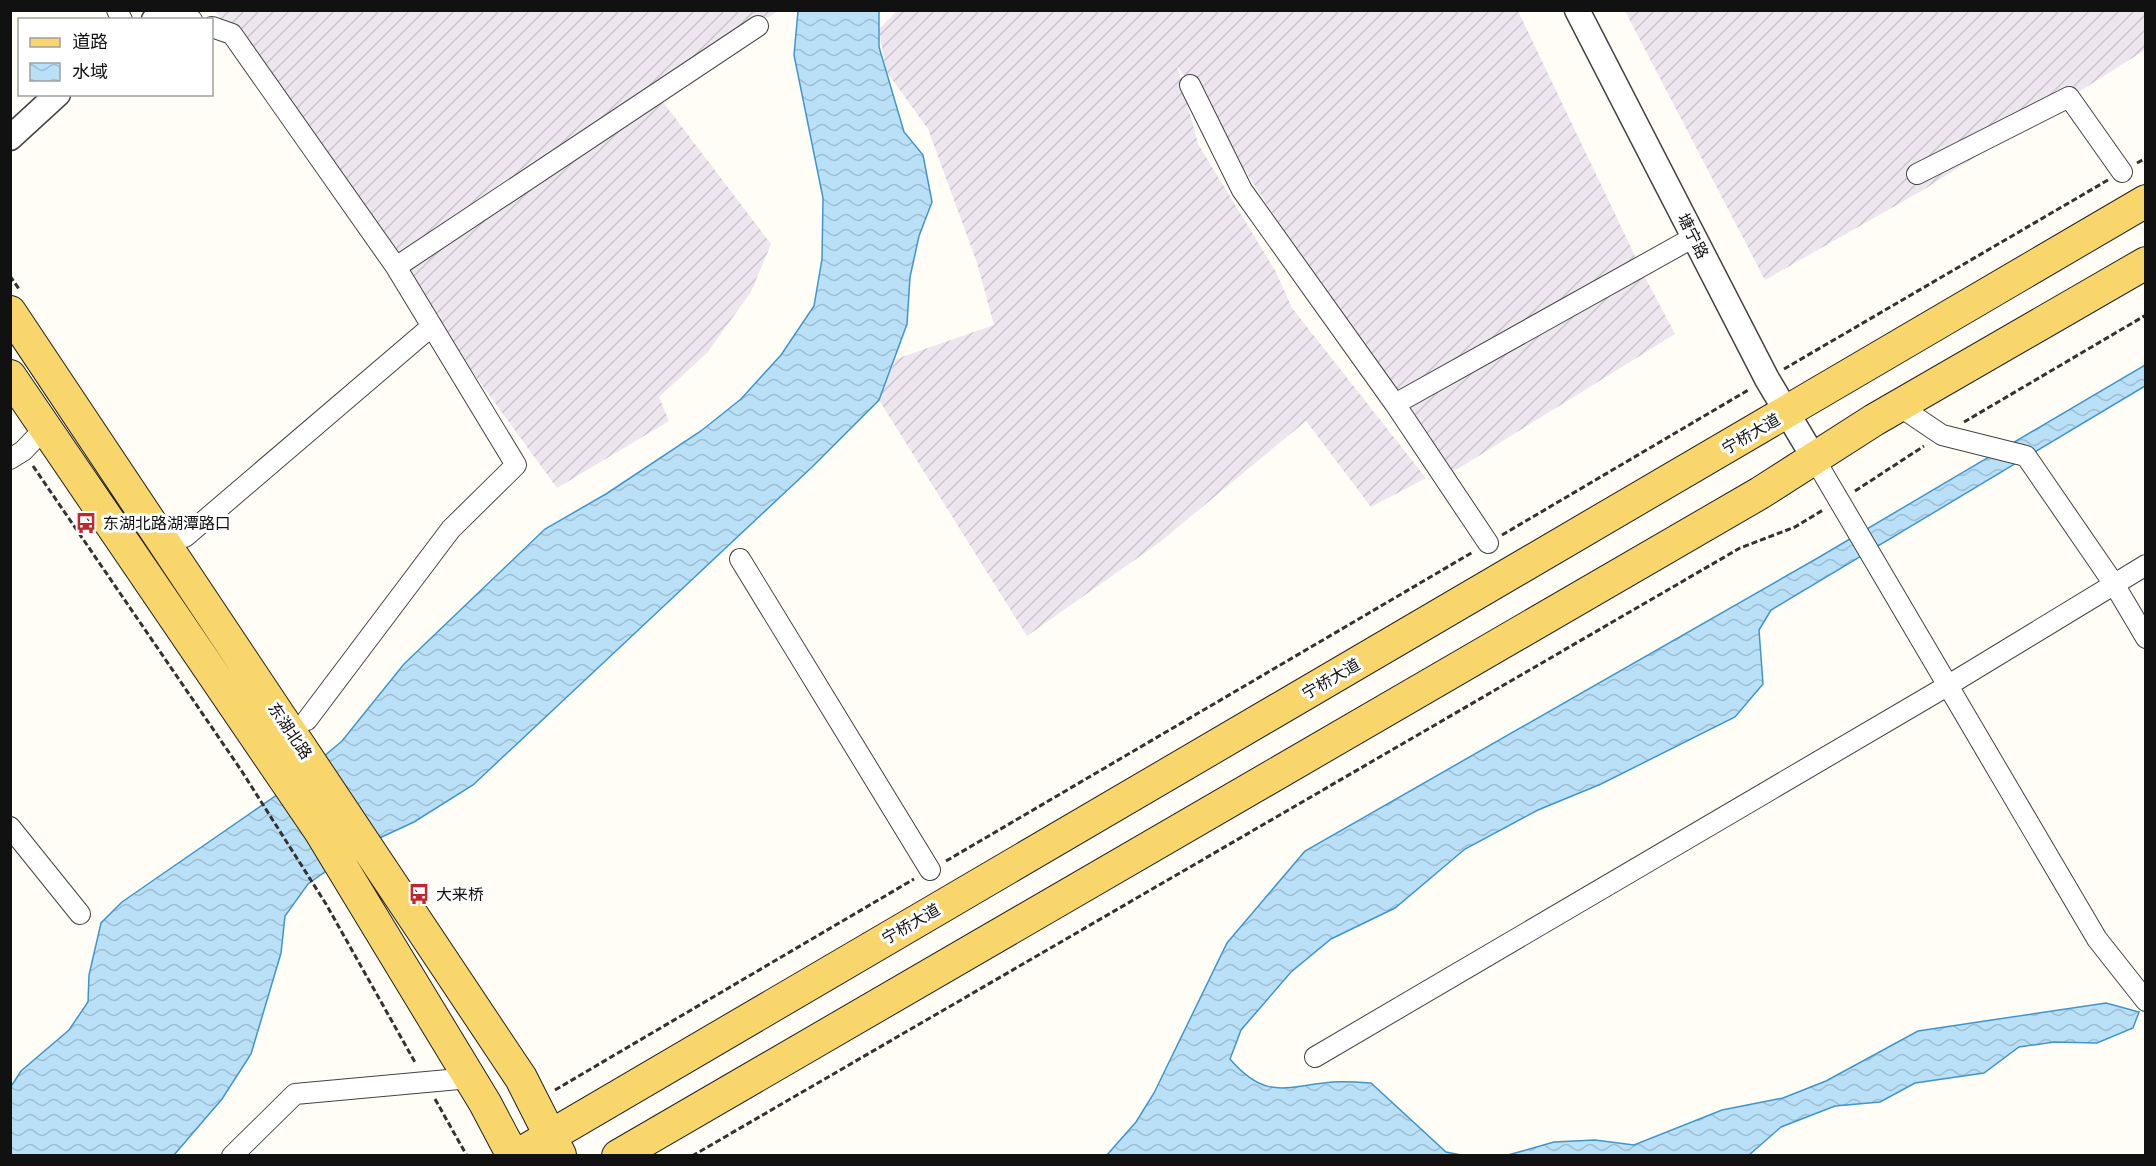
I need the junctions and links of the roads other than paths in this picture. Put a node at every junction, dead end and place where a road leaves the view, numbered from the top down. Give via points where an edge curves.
1 (167, 10) edge
2 (1577, 10) edge
3 (187, 18) edge
4 (758, 26) dead end
5 (213, 27) edge
6 (1190, 85) dead end
7 (56, 96) edge
8 (10, 138) edge
9 (2122, 172) road end
10 (1917, 174) dead end
11 (2145, 201) edge
12 (1694, 237) junction
13 (2145, 263) edge
14 (396, 267) junction
15 (10, 312) edge
16 (432, 326) junction
17 (10, 376) edge
18 (1395, 404) junction
19 (1899, 406) junction
20 (1786, 413) junction
21 (45, 428) junction
22 (17, 455) edge
23 (1814, 458) junction
24 (185, 537) dead end
25 (1488, 543) road end
26 (740, 559) dead end
27 (2145, 565) edge
28 (2114, 584) junction
29 (2145, 638) edge
30 (1947, 686) junction
31 (299, 726) junction
32 (10, 827) edge
33 (930, 870) road end
34 (80, 914) dead end
35 (2145, 1001) edge
36 (1315, 1057) dead end
37 (470, 1078) junction
38 (555, 1146) edge
39 (232, 1155) edge
40 (514, 1155) edge
41 (618, 1155) edge

1 - 3 street
2 - 12 street, 塘宁路
4 - 14 street
5 - 14 street via 232,34
6 - 18 street via 1242,190
7 - 8 street
9 - 10 street via 2069,97
11 - 20 main road, 宁桥大道
12 - 18 street
12 - 20 street, 塘宁路
13 - 19 main road
14 - 16 street
15 - 31 main road, 东湖北路
16 - 24 street
16 - 31 street via 516,465 451,529
17 - 21 main road, 东湖北路
18 - 25 street
19 - 23 main road
19 - 28 street via 1942,435 2026,456
20 - 23 street, 塘宁路
20 - 38 main road, 宁桥大道
21 - 22 street
21 - 37 main road, 东湖北路 via 252,761 320,831
23 - 30 street
23 - 41 main road via 1760,493
26 - 33 street
27 - 28 street
28 - 29 street
28 - 30 street
30 - 35 street via 2097,939
30 - 36 street
31 - 38 main road, 东湖北路 via 380,866 521,1078
32 - 34 street
37 - 39 street via 295,1094
37 - 40 main road, 东湖北路
38 - 40 main road, 宁桥大道

